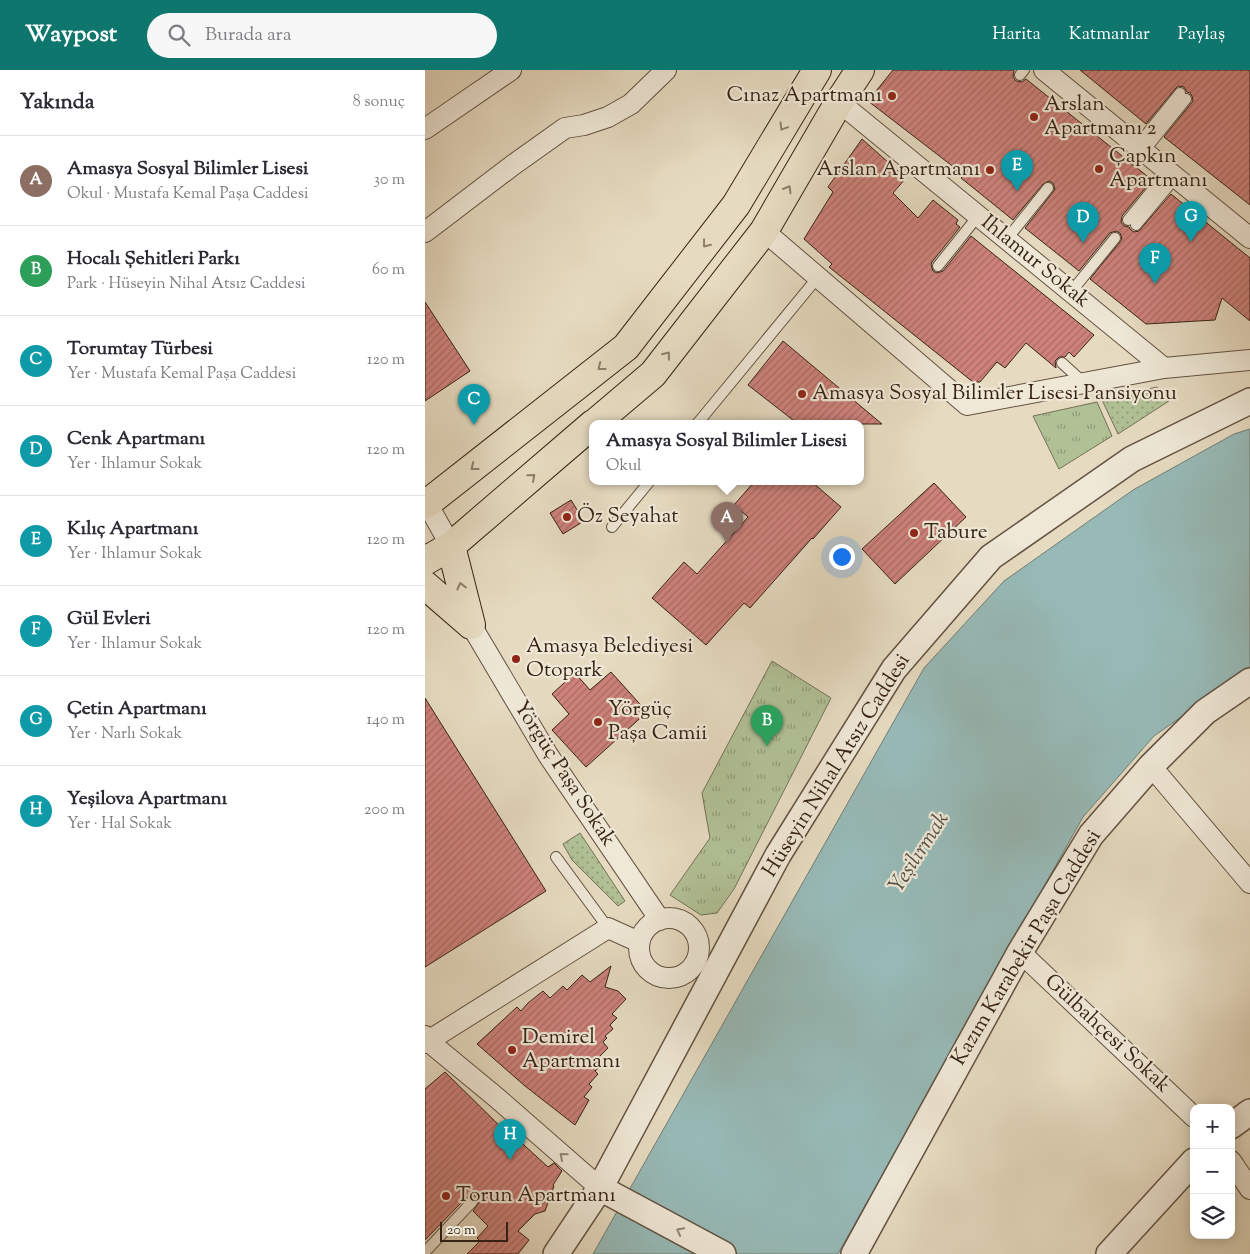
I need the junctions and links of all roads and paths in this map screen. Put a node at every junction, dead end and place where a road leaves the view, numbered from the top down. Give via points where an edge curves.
1 (511, 70) edge
2 (666, 70) edge
3 (817, 70) edge
4 (860, 70) edge
5 (1044, 70) edge
6 (1183, 96) dead end
7 (839, 102) junction
8 (425, 129) edge
9 (1141, 149) junction
10 (1172, 174) junction
11 (1048, 188) dead end
12 (978, 216) junction
13 (1132, 223) dead end
14 (764, 231) junction
15 (425, 232) edge
16 (1115, 238) dead end
17 (1250, 238) edge
18 (1007, 239) junction
19 (937, 266) dead end
20 (818, 277) junction
21 (1071, 292) junction
22 (1250, 360) edge
23 (1062, 364) dead end
24 (1164, 368) junction
25 (1084, 383) junction
26 (1250, 401) edge
27 (598, 420) edge
28 (700, 420) edge
29 (589, 427) edge
30 (647, 485) edge
31 (426, 503) edge
32 (612, 527) dead end
33 (451, 546) junction
34 (425, 562) edge
35 (425, 585) edge
36 (471, 625) junction
37 (1250, 681) edge
38 (1151, 766) junction
39 (557, 857) dead end
40 (1250, 883) edge
41 (660, 920) junction
42 (608, 928) junction
43 (639, 942) junction
44 (1020, 952) junction
45 (704, 969) junction
46 (426, 1040) edge
47 (1250, 1112) edge
48 (1190, 1113) edge
49 (1235, 1123) edge
50 (1190, 1165) edge
51 (1235, 1167) edge
52 (600, 1188) junction
53 (1250, 1188) edge
54 (472, 1202) dead end
55 (425, 1252) edge
56 (1113, 1252) edge
57 (556, 1254) edge
58 (723, 1254) edge
59 (854, 1254) edge

1 - 8 street
2 - 15 street via 631,104 608,116 565,128
3 -> 31 main road via 736,205 626,348
4 - 7 main road
5 - 9 street
6 - 9 lane
7 - 12 street, Ihlamur Sokak
14 -> 7 main road
9 - 10 street
10 - 13 lane
10 - 17 street
11 - 18 lane
12 - 18 street, Ihlamur Sokak
12 - 19 lane
14 - 20 street
27 -> 14 main road via 653,374
16 - 21 lane
18 - 21 street, Ihlamur Sokak
20 - 25 street via 967,405
20 - 28 lane
21 - 24 street, Ihlamur Sokak
22 - 24 street
23 - 25 lane
24 - 25 street
26 - 45 street, Hüseyin Nihal Atsız Caddesi via 1132,459 991,557 894,669
33 -> 29 main road
30 - 32 lane
31 - 33 street
33 - 34 main road
36 -> 33 main road
35 - 36 main road
36 - 41 street, Yörgüç Paşa Sokak via 548,755
37 - 38 street, Kazım Karabekir Paşa Caddesi via 1205,712
38 - 40 street
38 - 44 street, Kazım Karabekir Paşa Caddesi via 1091,835
39 - 42 lane
41 - 43 street via 649,926
41 - 45 street, Hüseyin Nihal Atsız Caddesi via 676,919 693,929 699,948 697,958
42 - 43 street
42 - 46 street
43 - 45 street, Hüseyin Nihal Atsız Caddesi via 642,962 655,975 675,977
44 - 48 street, Gülbahçesi Sokak
44 - 59 street, Kazım Karabekir Paşa Caddesi
45 - 52 street, Hüseyin Nihal Atsız Caddesi
52 -> 46 street
47 - 49 street
50 - 56 street
51 - 53 street
52 - 57 street, Hüseyin Nihal Atsız Caddesi
58 -> 52 street
54 - 55 lane

